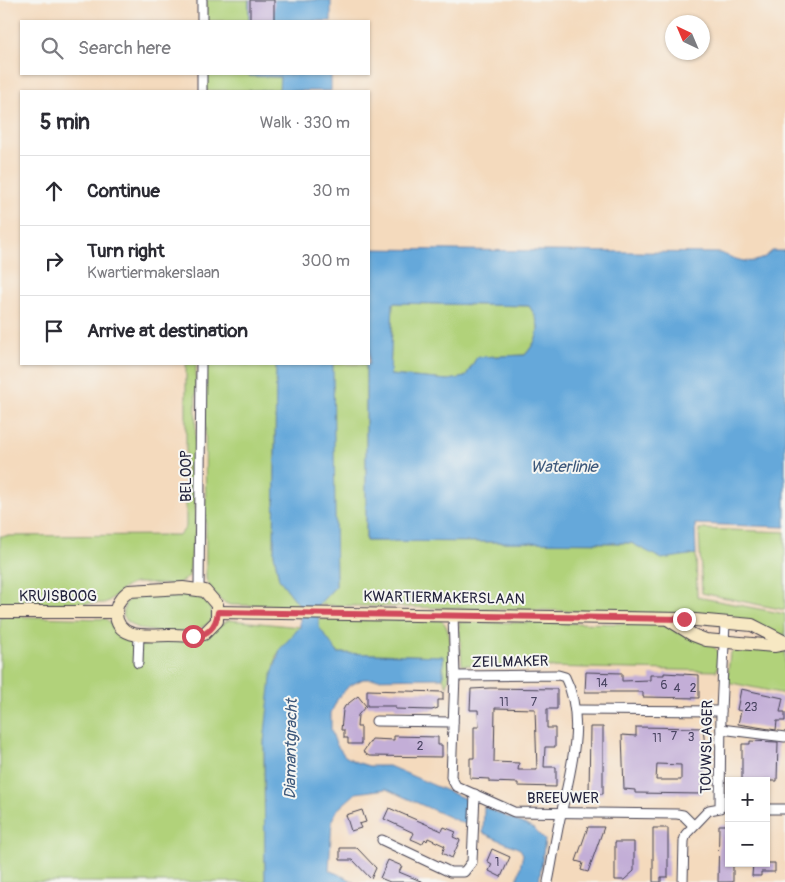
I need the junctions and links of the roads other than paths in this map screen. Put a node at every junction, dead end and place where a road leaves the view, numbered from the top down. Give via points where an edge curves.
1 (202, 0) edge
2 (202, 20) edge
3 (202, 75) edge
4 (202, 90) edge
5 (201, 365) edge
6 (199, 589) junction
7 (0, 612) edge
8 (116, 612) junction
9 (218, 612) junction
10 (453, 615) junction
11 (669, 620) junction
12 (725, 622) junction
13 (139, 636) junction
14 (724, 642) junction
15 (785, 643) edge
16 (138, 663) dead end
17 (455, 676) junction
18 (575, 710) junction
19 (721, 711) junction
20 (376, 721) dead end
21 (453, 722) junction
22 (721, 729) junction
23 (785, 737) edge
24 (475, 794) junction
25 (725, 809) edge
26 (770, 809) edge
27 (785, 809) edge
28 (561, 811) junction
29 (694, 825) junction
30 (382, 840) dead end
31 (548, 882) edge
32 (683, 882) edge

1 - 2 street
3 - 4 street
5 - 6 street, BELOOP
6 - 8 main road via 128,591 120,599
6 - 9 main road via 211,596
7 - 8 main road, KRUISBOOG
8 - 13 main road via 119,625
9 - 10 main road, KWARTIERMAKERSLAAN
9 - 13 main road via 214,626 204,634
10 - 11 main road, KWARTIERMAKERSLAAN via 655,617
10 - 17 street, BREEUWER
11 - 12 main road, KWARTIERMAKERSLAAN
11 - 14 main road, KWARTIERMAKERSLAAN via 693,635
12 - 14 street, TOUWSLAGER
12 - 15 main road, KWARTIERMAKERSLAAN via 752,625
13 - 16 street
14 - 15 main road, KWARTIERMAKERSLAAN via 774,646
14 - 19 street, TOUWSLAGER
17 - 18 street, ZEILMAKER via 558,675 565,677
17 - 21 street, BREEUWER
18 - 19 street
18 - 28 street, ZEILMAKER via 573,762
19 - 22 street, TOUWSLAGER
20 - 21 street
21 - 24 street, BREEUWER via 452,782
22 - 23 street
22 - 25 street, TOUWSLAGER
24 - 28 street, BREEUWER via 514,812
24 - 30 street via 472,862 464,872 450,872
25 - 29 street, TOUWSLAGER via 710,810
26 - 27 street
28 - 29 street, BREEUWER via 677,814
28 - 31 street, ZEILMAKER
29 - 32 street, TOUWSLAGER via 684,837

